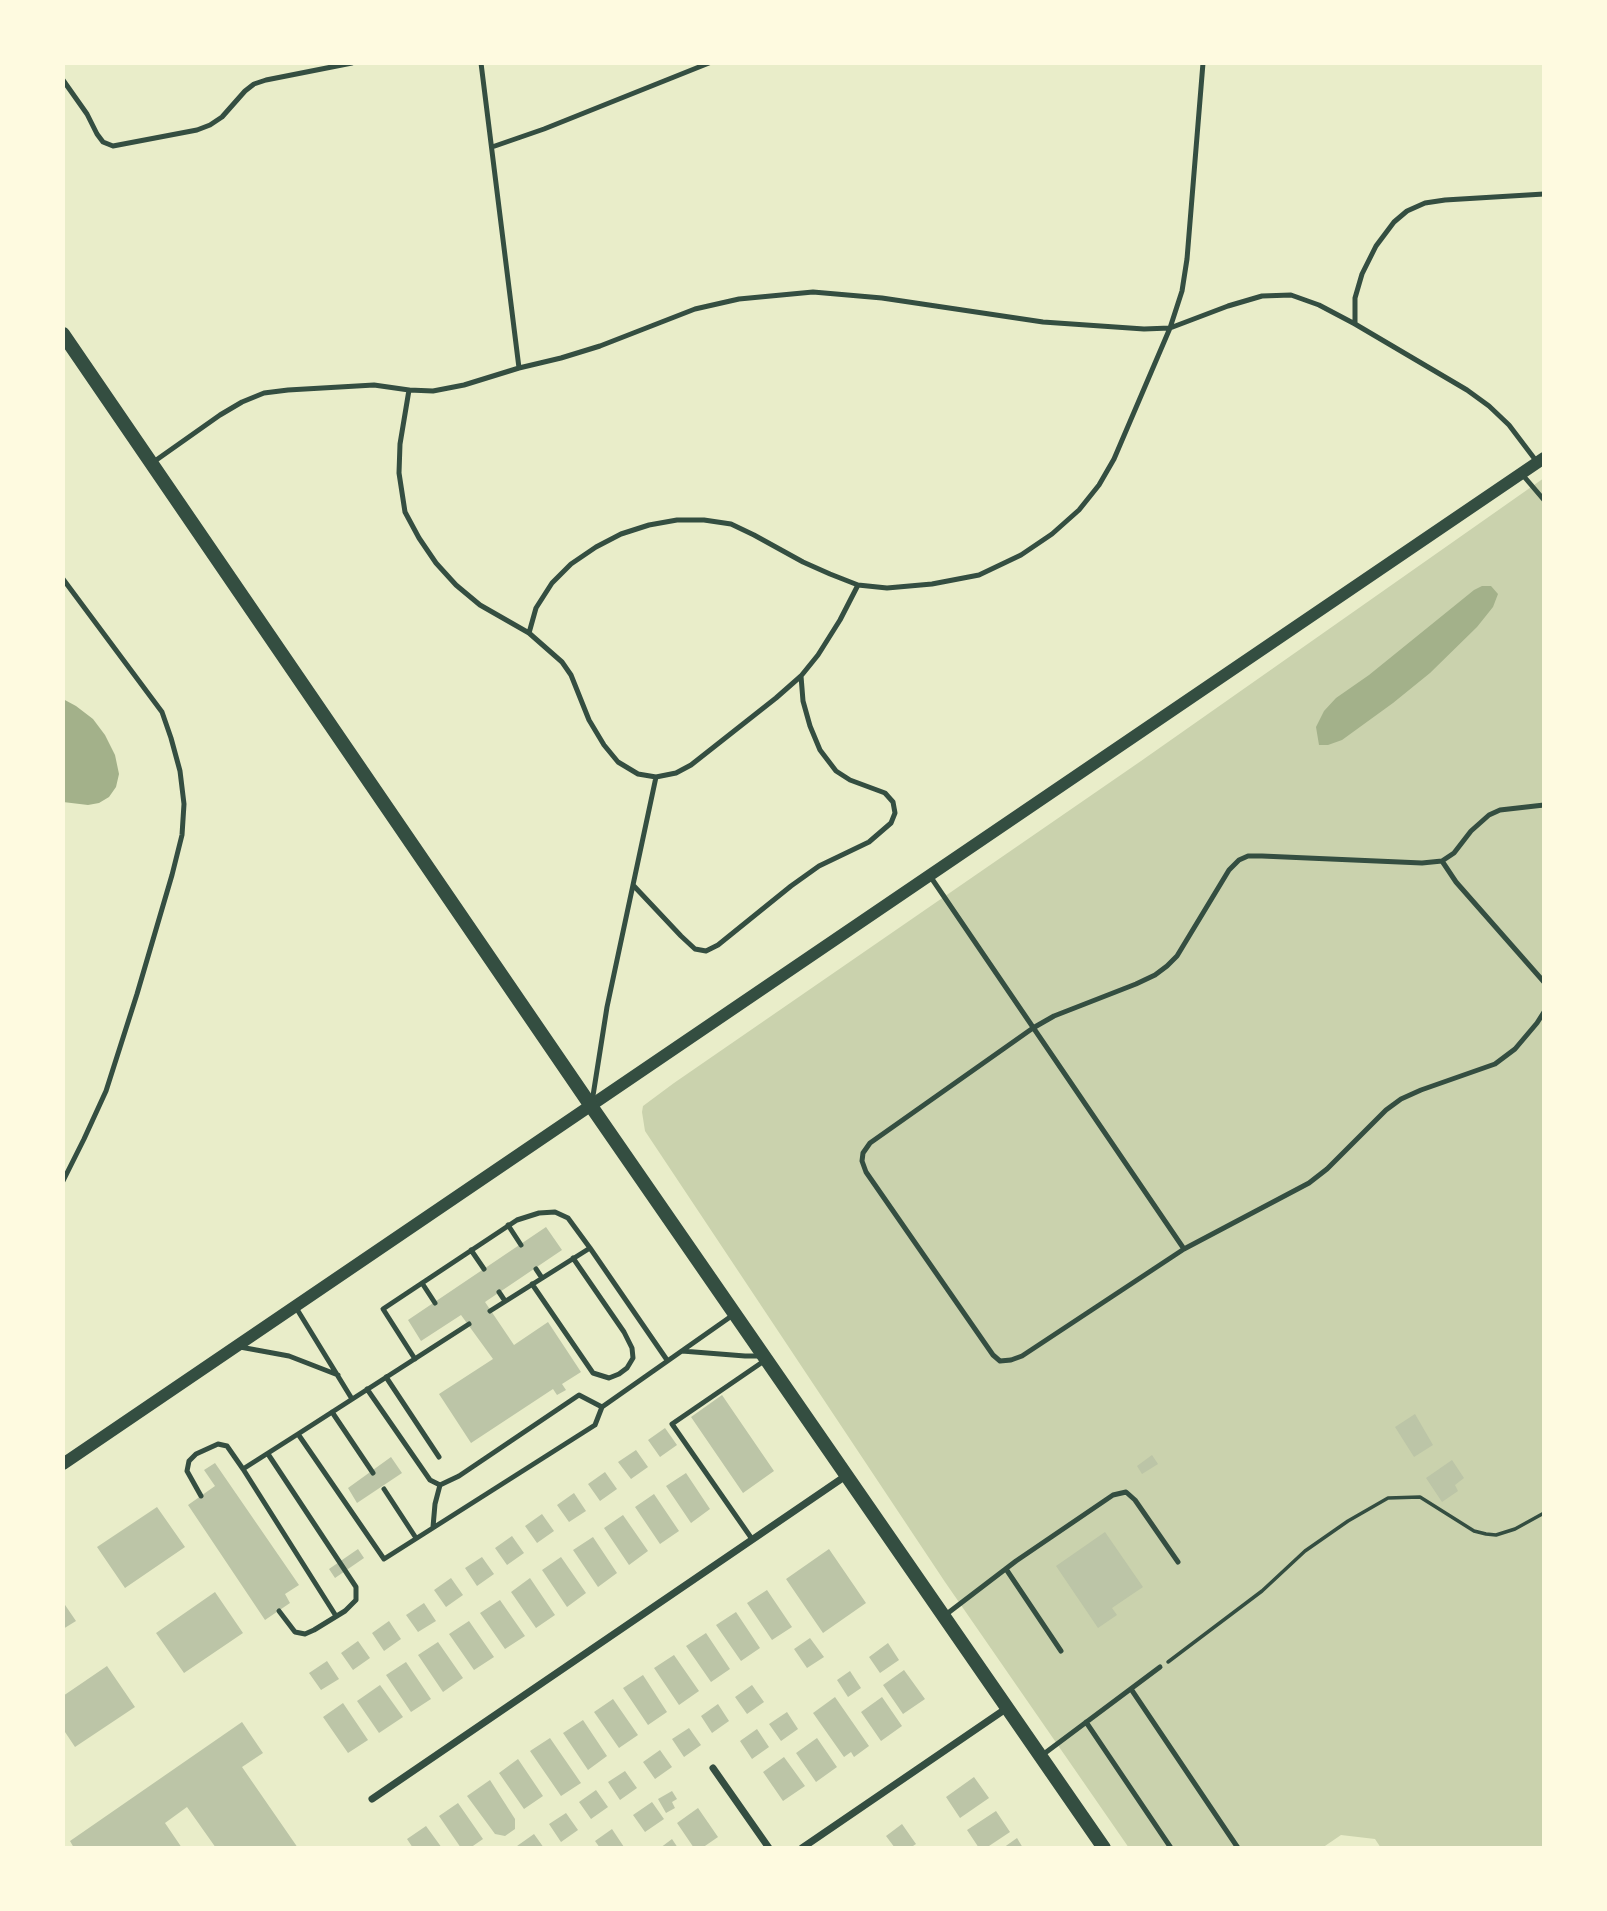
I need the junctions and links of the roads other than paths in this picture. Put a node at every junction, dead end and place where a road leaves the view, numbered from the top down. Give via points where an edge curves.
1 (352, 63) edge
2 (481, 63) edge
3 (709, 63) edge
4 (1203, 63) edge
5 (63, 80) edge
6 (492, 147) junction
7 (1544, 194) edge
8 (1355, 324) junction
9 (1170, 328) junction
10 (63, 334) edge
11 (519, 368) junction
12 (409, 390) junction
13 (1541, 460) edge
14 (152, 463) junction
15 (1521, 473) junction
16 (1544, 500) edge
17 (63, 579) edge
18 (858, 585) junction
19 (529, 633) junction
20 (801, 676) junction
21 (656, 777) junction
22 (1544, 805) edge
23 (1441, 861) junction
24 (930, 876) junction
25 (633, 885) junction
26 (1544, 982) edge
27 (1544, 1012) edge
28 (1033, 1028) junction
29 (591, 1105) junction
30 (63, 1181) edge
31 (508, 1226) junction
32 (521, 1245) dead end
33 (590, 1248) junction
34 (1184, 1249) junction
35 (471, 1250) junction
36 (573, 1258) junction
37 (484, 1269) dead end
38 (536, 1269) dead end
39 (542, 1278) junction
40 (422, 1283) junction
41 (533, 1284) junction
42 (499, 1292) dead end
43 (505, 1301) junction
44 (435, 1303) dead end
45 (295, 1307) junction
46 (490, 1311) dead end
47 (735, 1314) junction
48 (469, 1324) dead end
49 (450, 1325) dead end
50 (455, 1334) junction
51 (235, 1346) junction
52 (681, 1351) junction
53 (765, 1357) junction
54 (415, 1359) junction
55 (667, 1360) junction
56 (338, 1375) junction
57 (386, 1377) junction
58 (367, 1390) junction
59 (352, 1399) junction
60 (602, 1407) junction
61 (332, 1412) junction
62 (298, 1434) junction
63 (268, 1454) junction
64 (439, 1457) dead end
65 (63, 1464) edge
66 (243, 1469) junction
67 (373, 1473) dead end
68 (846, 1475) junction
69 (440, 1485) junction
70 (384, 1489) dead end
71 (201, 1496) dead end
72 (433, 1527) junction
73 (416, 1538) junction
74 (752, 1539) junction
75 (1178, 1562) dead end
76 (1006, 1569) junction
77 (279, 1611) dead end
78 (336, 1616) junction
79 (944, 1616) junction
80 (1061, 1651) dead end
81 (1160, 1667) road end
82 (1131, 1689) junction
83 (1007, 1708) junction
84 (1086, 1722) junction
85 (1041, 1756) junction
86 (713, 1768) dead end
87 (372, 1799) dead end
88 (769, 1848) edge
89 (802, 1848) edge
90 (1104, 1848) edge
91 (1171, 1848) edge
92 (1238, 1848) edge

1 - 5 lane via 254,84 222,117 204,128 113,146 96,134
2 - 6 lane
3 - 6 lane
4 - 9 lane via 1187,259
6 - 11 lane
7 - 8 lane via 1445,200 1407,211 1376,246 1362,274
8 - 9 lane via 1291,295 1262,296
8 - 13 lane via 1489,406
9 - 11 lane via 1042,323 813,292 739,299 695,309 600,346
9 - 18 lane via 1114,459 1079,510 1052,534 979,575 932,584
10 - 14 main road
11 - 12 lane via 464,385
12 - 14 lane via 374,385 264,393 220,415
12 - 19 lane via 398,473 405,512 425,547 456,585 480,605
13 - 15 street
14 - 29 main road
15 - 16 lane
15 - 24 street
17 - 30 lane via 162,712 180,771 184,804 172,875 137,995 106,1091
18 - 19 lane via 731,524 677,520 621,534 571,564 536,608
18 - 20 lane
19 - 21 lane via 571,675 589,720 618,762 638,774
20 - 21 lane via 691,765
20 - 25 lane via 803,701 820,750 836,771 885,793 893,802 891,822 869,842 819,866 706,951 695,949
21 - 25 lane
22 - 23 lane via 1489,815
23 - 26 lane
23 - 28 lane via 1248,856 1228,870 1167,966
24 - 28 lane
24 - 29 street
25 - 29 lane
27 - 34 lane via 1515,1049 1495,1064 1401,1099 1309,1183
28 - 34 lane
28 - 34 lane via 870,1143 863,1153 866,1172 1000,1361 1022,1356
29 - 45 street
29 - 47 main road
31 - 32 lane
31 - 33 lane via 539,1213 555,1212 568,1217
31 - 35 lane
33 - 36 lane
33 - 55 lane
35 - 37 lane
35 - 40 lane
36 - 39 lane
36 - 41 lane via 632,1348 633,1358 619,1374 609,1378 593,1373
38 - 39 lane
39 - 41 lane
40 - 44 lane
40 - 54 lane via 383,1309
41 - 43 lane
42 - 43 lane
43 - 46 lane
45 - 51 street
45 - 56 lane
47 - 52 lane
47 - 53 main road
48 - 50 lane
49 - 50 lane
50 - 54 lane
51 - 56 lane via 289,1356
51 - 65 street
52 - 53 lane
52 - 55 lane
53 - 68 main road
53 - 74 lane via 672,1424
54 - 57 lane
55 - 60 lane
56 - 59 lane
57 - 58 lane
57 - 64 lane
58 - 59 lane
58 - 69 lane via 430,1480
59 - 61 lane
60 - 69 lane via 579,1395
60 - 72 lane via 595,1425
61 - 62 lane
61 - 67 lane
62 - 63 lane
62 - 73 lane via 384,1559
63 - 66 lane
63 - 78 lane via 356,1587 356,1600
66 - 71 lane via 227,1446 218,1444 196,1454 187,1471
66 - 78 lane
68 - 74 street
68 - 79 main road
69 - 72 lane
70 - 73 lane
72 - 73 lane
74 - 87 street
75 - 76 lane via 1126,1492 1114,1494
76 - 79 lane
76 - 80 lane
77 - 78 lane via 295,1632 305,1634
79 - 83 main road
81 - 82 lane
82 - 84 lane
82 - 92 lane
83 - 85 main road
83 - 89 street
84 - 85 lane
84 - 91 lane
85 - 90 main road
86 - 88 street

